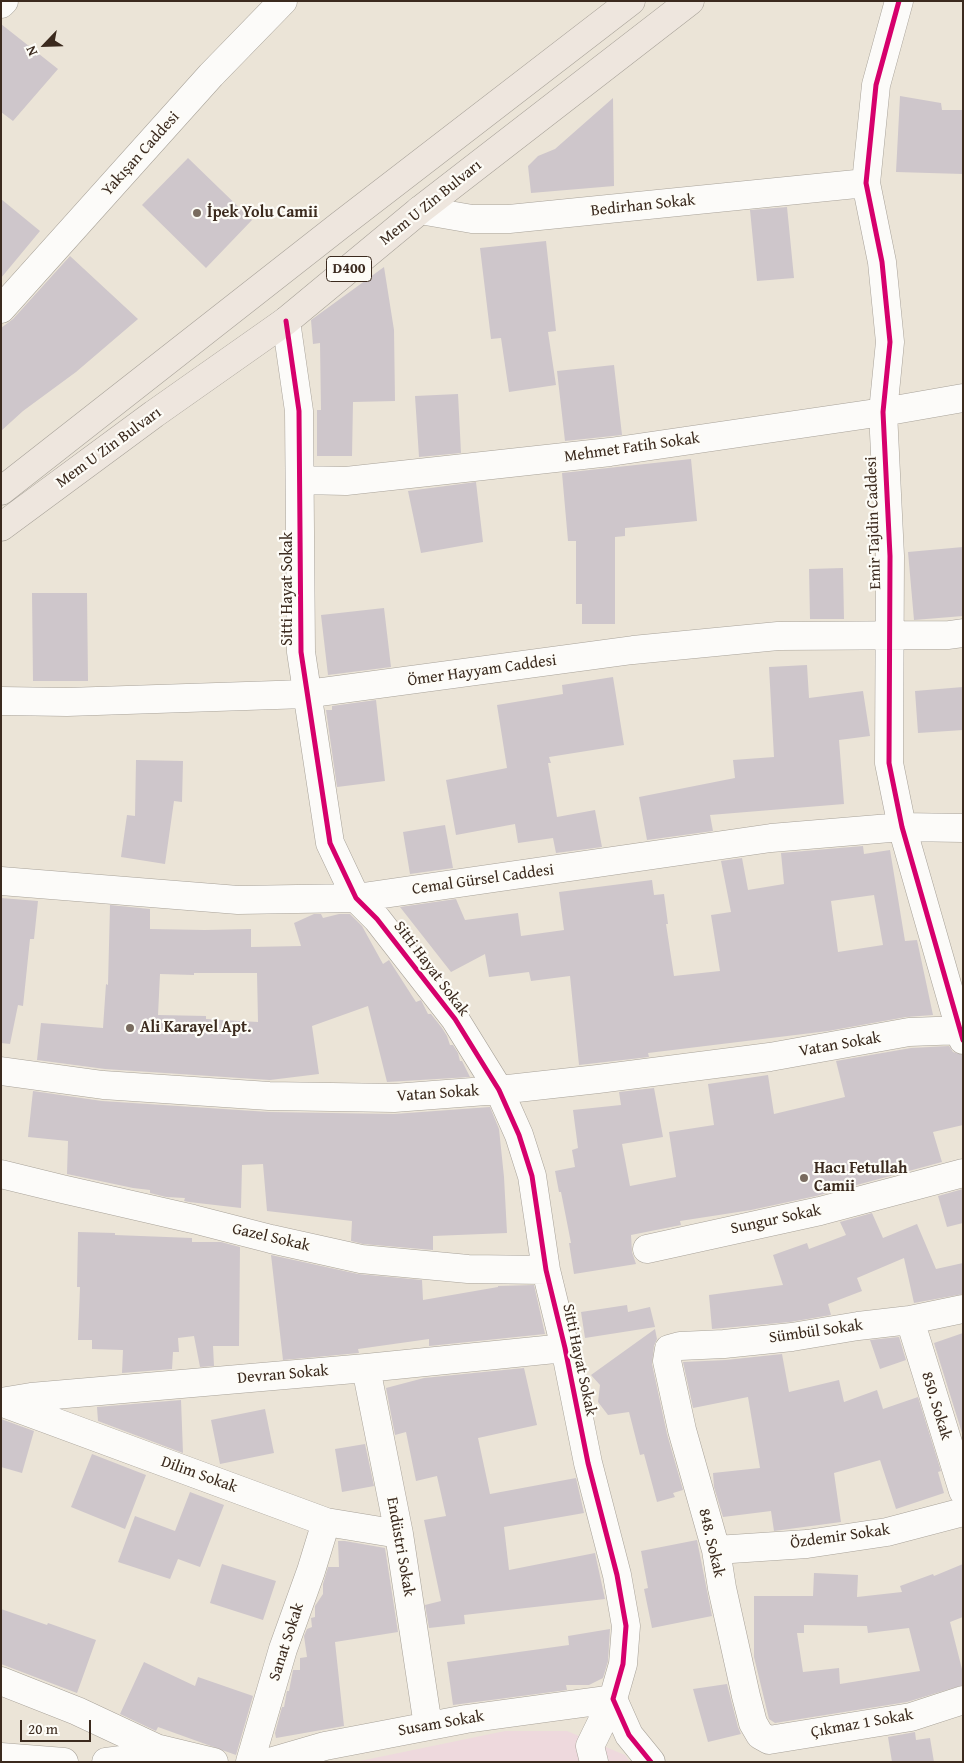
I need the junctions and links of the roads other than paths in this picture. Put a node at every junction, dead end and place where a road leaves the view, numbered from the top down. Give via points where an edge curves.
1 (283, 1) edge
2 (631, 1) edge
3 (690, 1) edge
4 (899, 1) edge
5 (866, 183) junction
6 (420, 210) junction
7 (1, 309) edge
8 (286, 321) junction
9 (963, 398) edge
10 (883, 412) junction
11 (300, 480) junction
12 (1, 491) edge
13 (1, 527) edge
14 (963, 633) edge
15 (888, 634) junction
16 (306, 694) junction
17 (1, 701) edge
18 (902, 827) junction
19 (963, 828) edge
20 (1, 881) edge
21 (356, 898) junction
22 (962, 1033) edge
23 (1, 1071) edge
24 (499, 1090) junction
25 (963, 1173) edge
26 (1, 1174) edge
27 (647, 1248) dead end
28 (546, 1270) junction
29 (963, 1309) edge
30 (910, 1320) junction
31 (566, 1348) junction
32 (669, 1349) joint
33 (366, 1368) junction
34 (2, 1402) edge
35 (963, 1491) edge
36 (963, 1512) edge
37 (326, 1522) junction
38 (398, 1534) junction
39 (716, 1550) junction
40 (1, 1681) edge
41 (613, 1699) junction
42 (963, 1700) edge
43 (428, 1726) junction
44 (760, 1735) joint
45 (156, 1748) junction
46 (1, 1757) edge
47 (64, 1762) edge
48 (106, 1762) edge
49 (214, 1762) edge
50 (250, 1762) edge
51 (270, 1762) edge
52 (594, 1762) edge
53 (651, 1762) edge

1 - 7 street, Yakışan Caddesi via 211,75
2 - 12 main road, Mem U Zin Bulvarı / D400
3 - 6 main road, Mem U Zin Bulvarı / D400
4 - 5 street, Emir Tajdin Caddesi via 876,85
5 - 6 street, Bedirhan Sokak via 509,219 472,219
5 - 10 street, Emir Tajdin Caddesi via 882,262 890,342
6 - 8 main road, Mem U Zin Bulvarı / D400
8 - 11 street, Sitti Hayat Sokak via 299,411
8 - 13 main road, Mem U Zin Bulvarı / D400
9 - 10 street, Mehmet Fatih Sokak
10 - 11 street, Mehmet Fatih Sokak via 610,452 346,481
10 - 15 street, Emir Tajdin Caddesi via 890,556
11 - 16 street, Sitti Hayat Sokak via 301,652
14 - 15 street, Ömer Hayyam Caddesi
15 - 16 street, Ömer Hayyam Caddesi via 778,636 643,649
15 - 18 street, Emir Tajdin Caddesi via 888,763
16 - 17 street, Ömer Hayyam Caddesi via 67,702
16 - 21 street, Sitti Hayat Sokak via 330,843
18 - 19 street, Cemal Gürsel Caddesi
18 - 21 street, Cemal Gürsel Caddesi via 771,838
18 - 22 street, Emir Tajdin Caddesi
20 - 21 street, Cemal Gürsel Caddesi via 238,900
21 - 24 street, Sitti Hayat Sokak via 455,1019
22 - 24 street, Vatan Sokak via 909,1032 770,1058
23 - 24 street, Vatan Sokak via 103,1085 269,1096 394,1098
24 - 28 street, Sitti Hayat Sokak via 519,1135 532,1176
25 - 27 street, Sungur Sokak via 820,1211
26 - 28 street, Gazel Sokak via 361,1259 468,1269
28 - 31 street, Sitti Hayat Sokak
29 - 30 street, Sümbül Sokak
30 - 32 street, Sümbül Sokak via 792,1337 690,1344
30 - 35 street, 850. Sokak
31 - 33 street, Devran Sokak
31 - 41 street, Sitti Hayat Sokak via 588,1463 617,1575 626,1626 623,1664
32 - 39 street, 848. Sokak via 667,1361 682,1430
33 - 34 street, Devran Sokak via 31,1396
33 - 38 street, Endüstri Sokak
34 - 37 street, Dilim Sokak
36 - 39 street, Özdemir Sokak via 887,1532 807,1544
37 - 38 street, Dilim Sokak
37 - 50 street, Sanat Sokak
38 - 43 street, Endüstri Sokak
39 - 44 street, 848. Sokak via 746,1696 753,1723
40 - 45 street
41 - 43 street, Susam Sokak
41 - 52 street, Sitti Hayat Sokak via 590,1746
41 - 53 street via 629,1735
42 - 44 street, Çıkmaz 1 Sokak via 911,1717 769,1740
43 - 51 street, Susam Sokak via 325,1746
45 - 48 street via 130,1759
45 - 49 street
46 - 47 street

